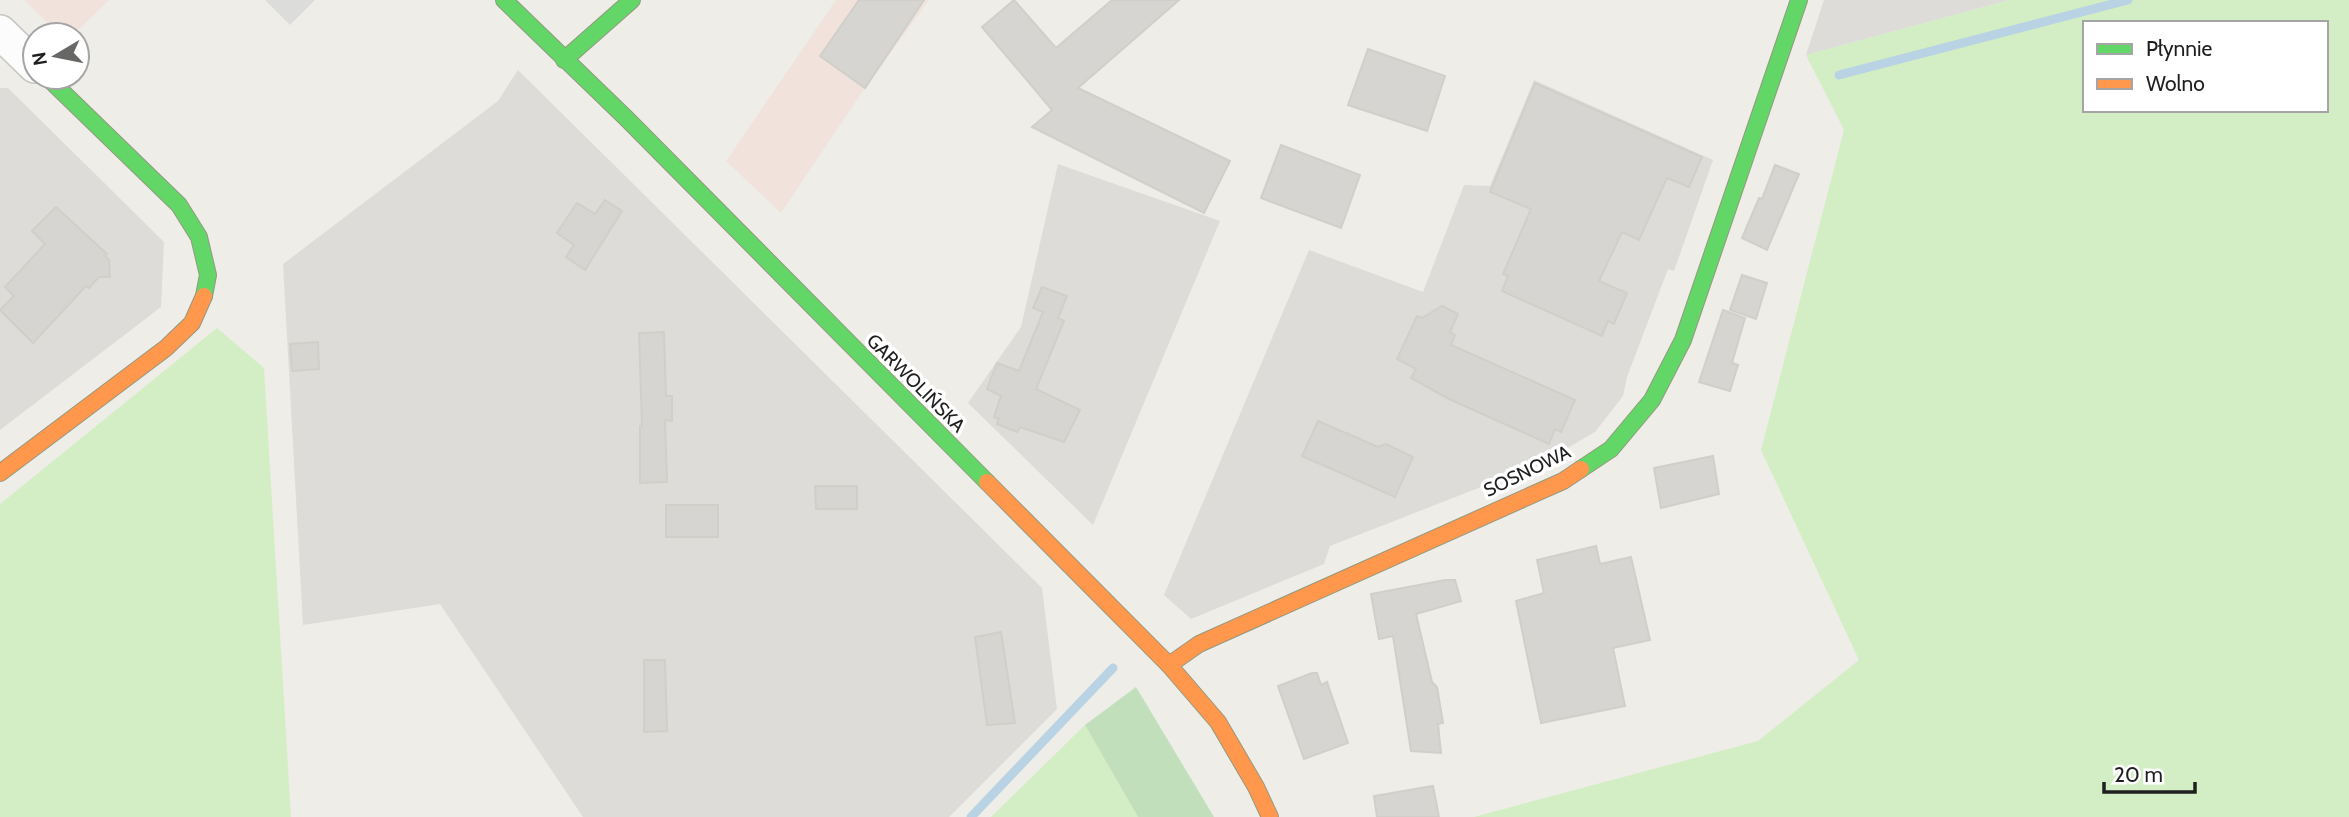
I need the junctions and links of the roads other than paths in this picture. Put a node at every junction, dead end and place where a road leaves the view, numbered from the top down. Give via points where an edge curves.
1 (504, 0) edge
2 (632, 0) edge
3 (1799, 0) edge
4 (0, 32) edge
5 (21, 52) edge
6 (564, 60) junction
7 (61, 91) edge
8 (0, 473) edge
9 (1170, 665) junction
10 (1270, 817) edge

1 - 6 street, GARWOLIŃSKA
2 - 6 street
3 - 9 street, SOSNOWA via 1683,340 1652,400 1611,449 1563,481 1199,644
4 - 5 street
6 - 9 street, GARWOLIŃSKA
7 - 8 street via 179,205 199,237 208,275 192,323 166,348
9 - 10 street, GARWOLIŃSKA via 1218,722

